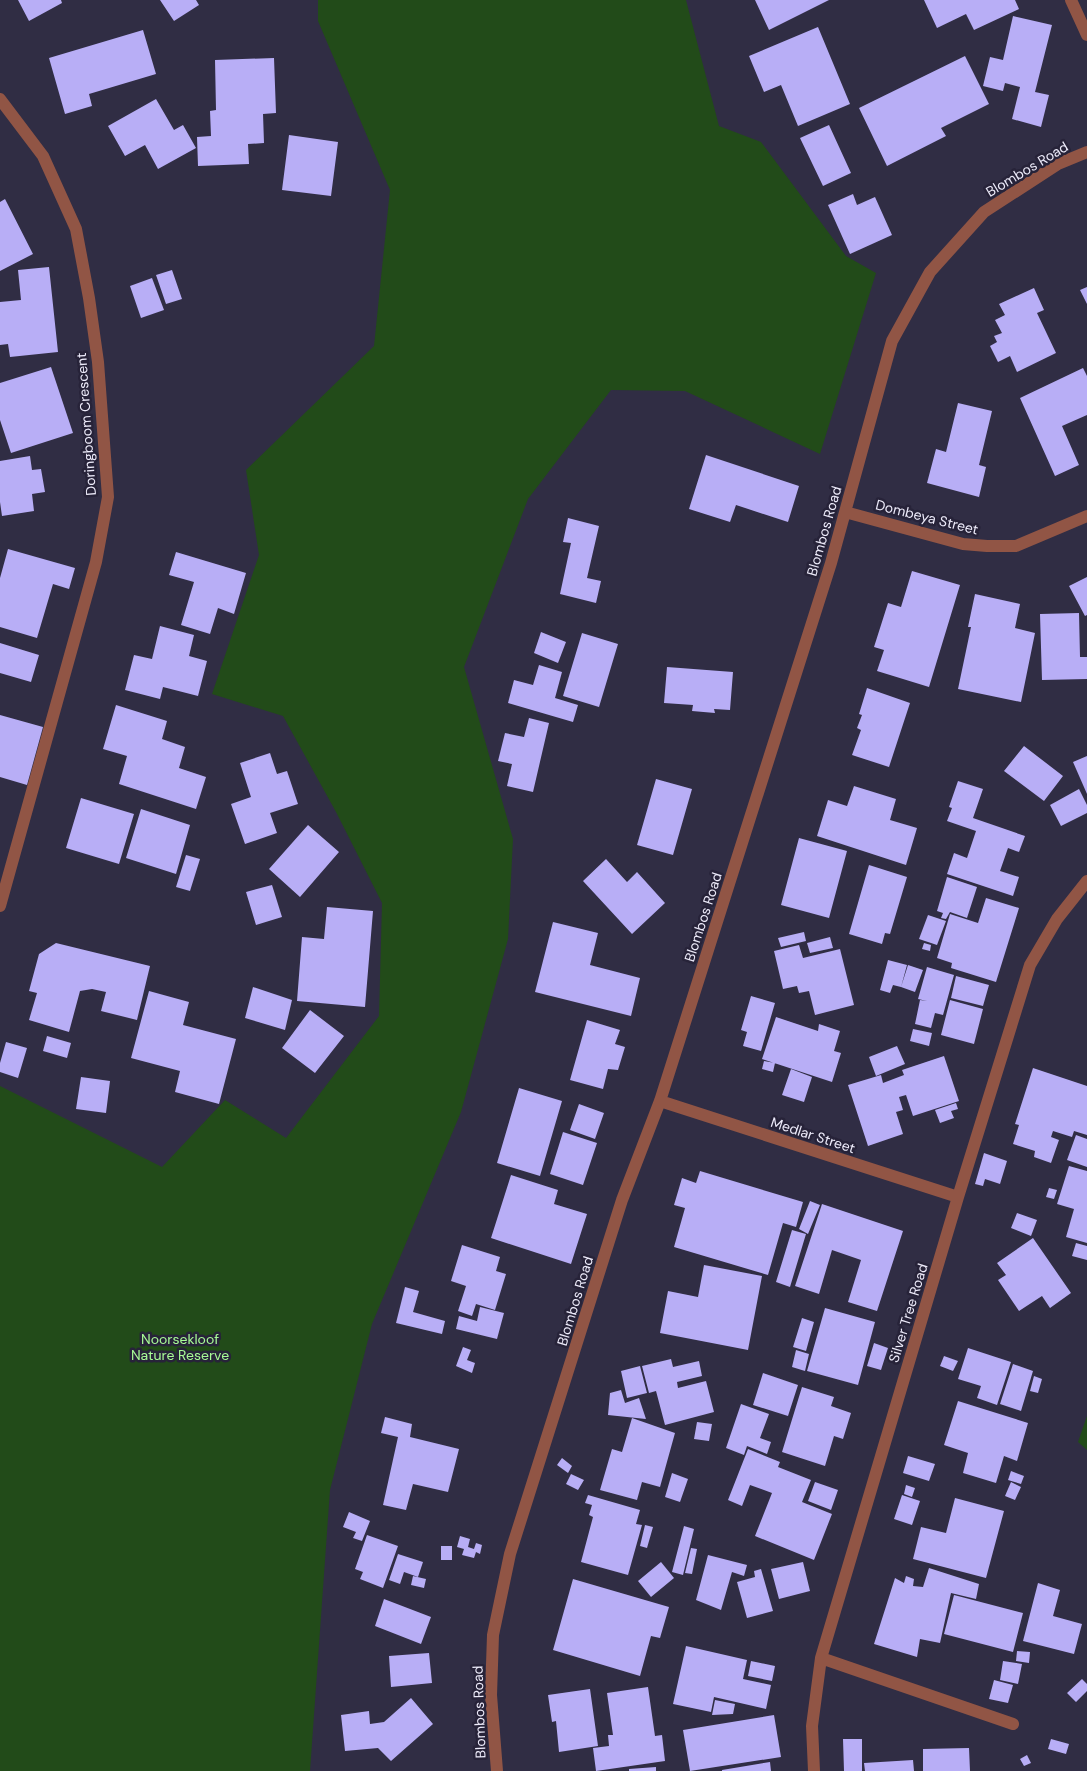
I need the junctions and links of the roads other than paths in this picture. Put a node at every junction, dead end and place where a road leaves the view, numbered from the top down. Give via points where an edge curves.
1 (1071, 0) edge
2 (1087, 35) edge
3 (0, 98) edge
4 (1087, 152) edge
5 (845, 512) junction
6 (1087, 516) edge
7 (1087, 881) edge
8 (0, 906) edge
9 (660, 1101) junction
10 (958, 1197) junction
11 (821, 1658) junction
12 (1012, 1724) dead end
13 (497, 1771) edge
14 (814, 1771) edge

1 - 2 street
3 - 8 street, Doringboom Crescent via 43,156 76,230 98,362 108,497 96,562
4 - 5 street, Blombos Road via 1058,164 984,212 930,272 892,341
5 - 6 street, Dombeya Street via 963,544 987,546 1016,546
5 - 9 street, Blombos Road
7 - 10 street, Silver Tree Road via 1058,919 1030,965
9 - 10 street, Medlar Street
9 - 13 street, Blombos Road via 622,1200 510,1554 493,1635 491,1695
10 - 11 street, Silver Tree Road
11 - 12 street
11 - 14 street, Silver Tree Road via 812,1726

